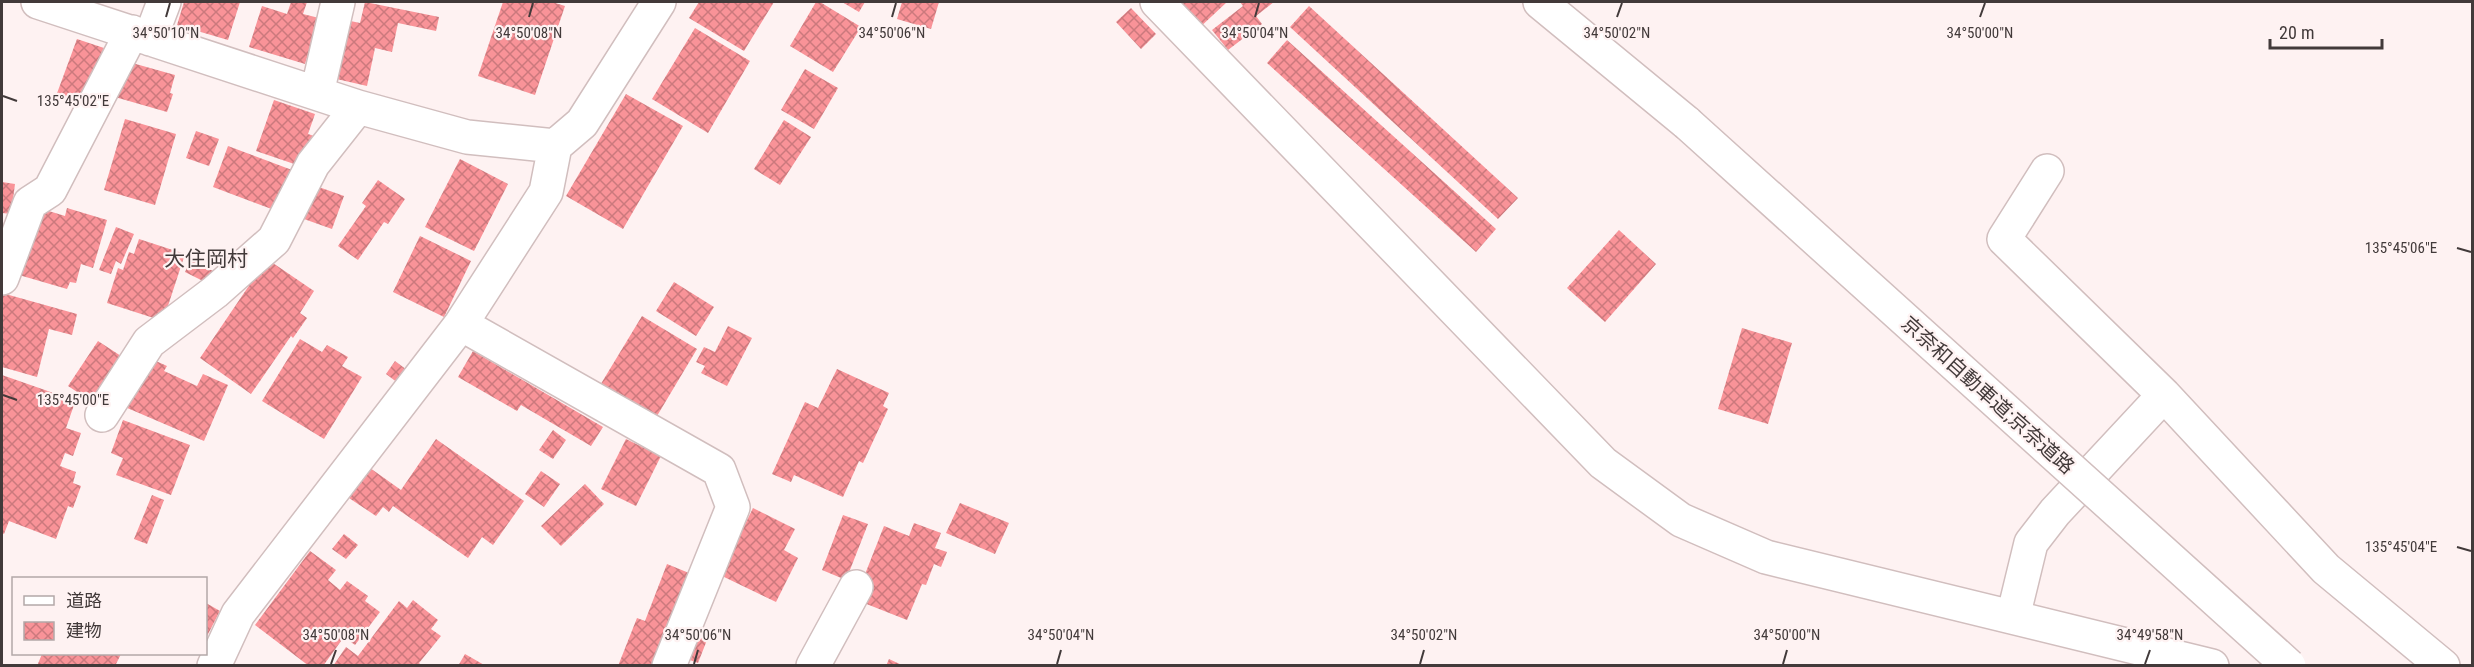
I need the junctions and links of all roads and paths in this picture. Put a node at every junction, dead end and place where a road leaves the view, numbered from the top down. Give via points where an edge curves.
1 (38, 2) edge
2 (165, 2) edge
3 (338, 2) edge
4 (659, 2) edge
5 (1157, 2) edge
6 (1540, 2) edge
7 (1562, 2) edge
8 (141, 36) junction
9 (317, 93) junction
10 (358, 107) junction
11 (1687, 123) junction
12 (555, 146) junction
13 (2047, 171) dead end
14 (2, 278) edge
15 (461, 324) junction
16 (2164, 395) junction
17 (102, 416) dead end
18 (856, 587) dead end
19 (2013, 617) junction
20 (214, 666) edge
21 (669, 666) edge
22 (813, 666) edge
23 (2212, 666) edge
24 (2289, 666) edge
25 (2443, 666) edge

1 - 8 main road
2 - 8 main road
3 - 9 main road
4 - 12 main road via 582,123
5 - 19 main road via 1603,463 1681,520 1766,557
6 - 11 main road, 京奈和自動車道;京奈道路
7 - 11 main road, 京奈和自動車道;京奈道路
8 - 9 main road
8 - 14 main road via 50,190 30,203
9 - 10 main road
10 - 12 main road via 467,137
10 - 17 main road via 313,164 274,240 149,342
11 - 24 main road, 京奈和自動車道;京奈道路, bridge
12 - 15 main road via 546,192
13 - 16 main road via 2004,239
15 - 20 main road via 238,614
15 - 21 main road via 719,471 733,507
16 - 19 main road via 2031,543
16 - 25 main road via 2326,569
18 - 22 main road
19 - 23 main road

